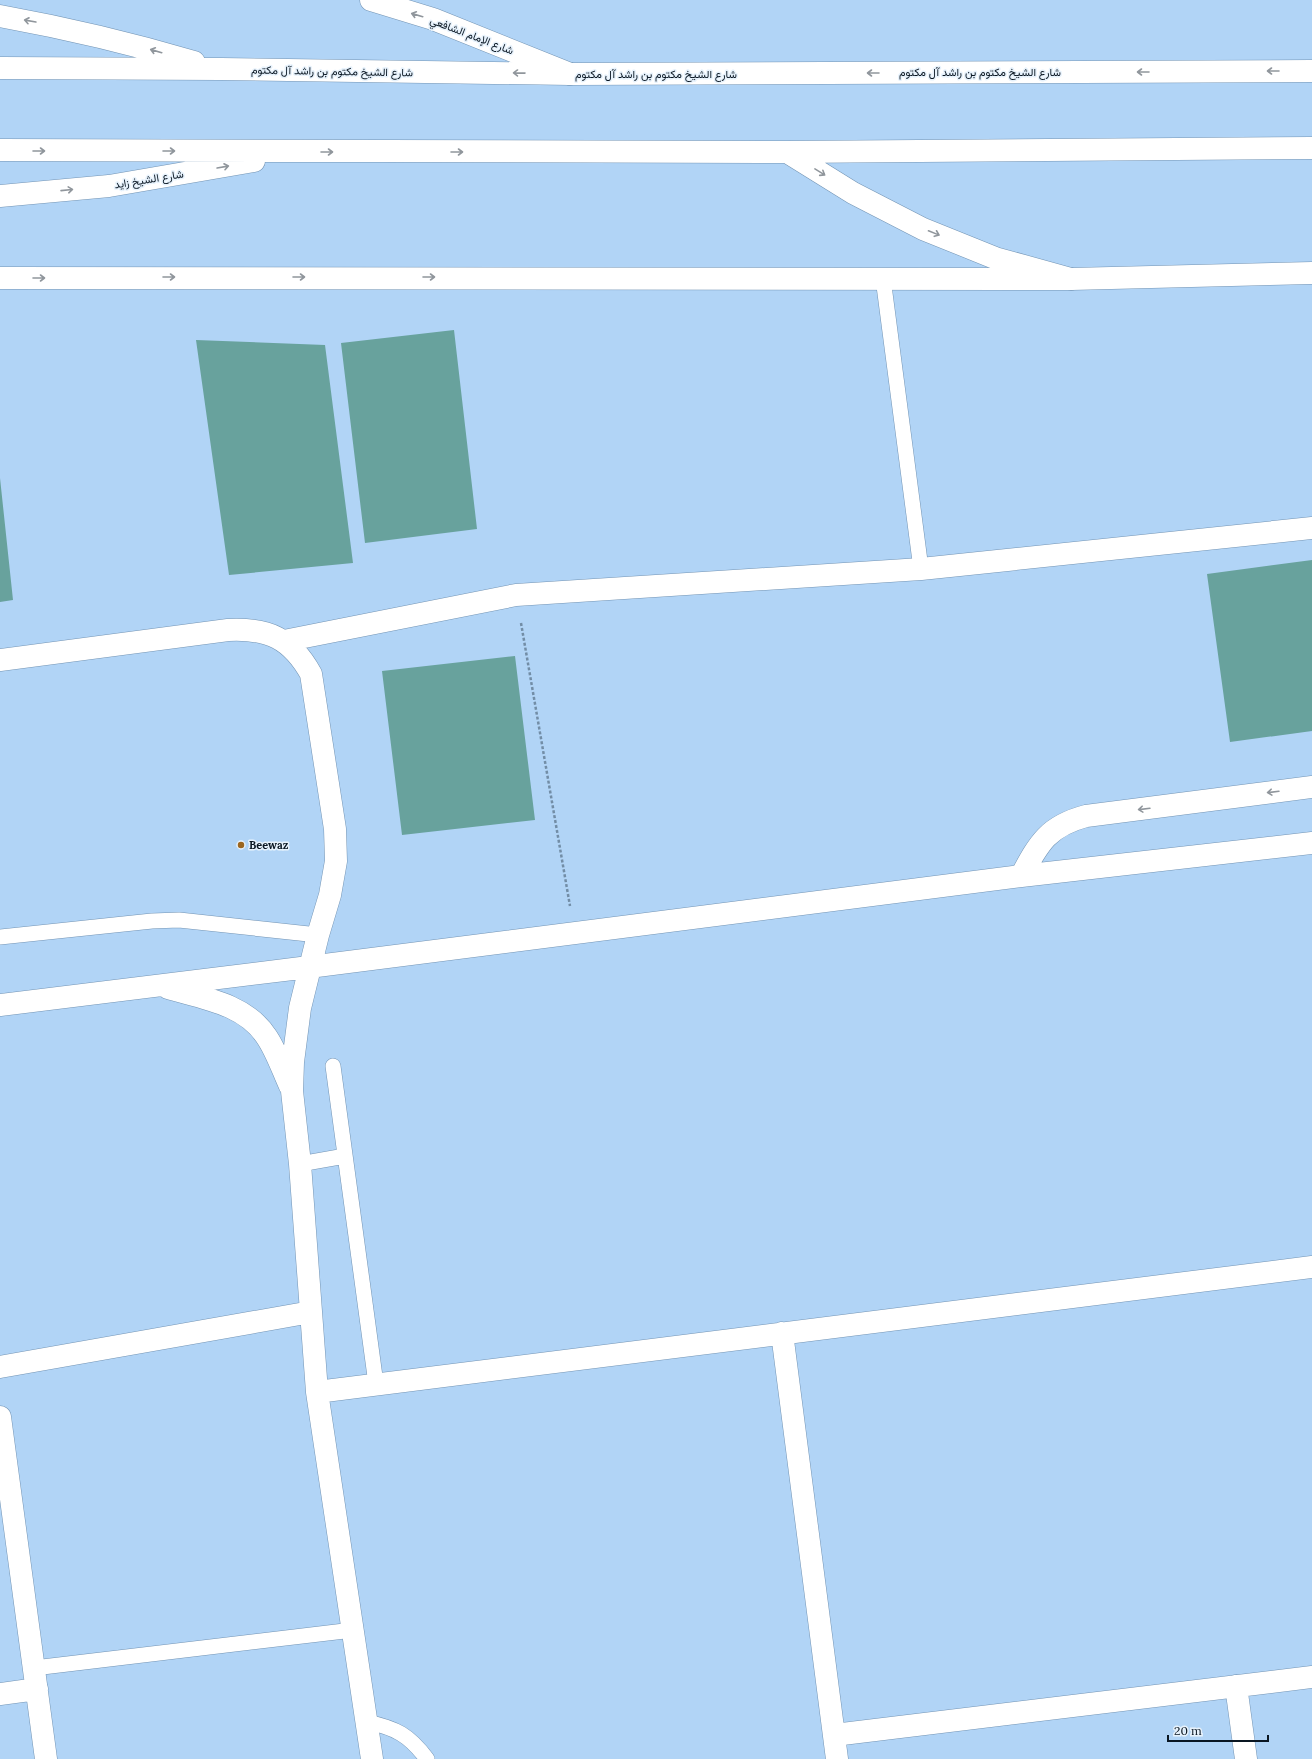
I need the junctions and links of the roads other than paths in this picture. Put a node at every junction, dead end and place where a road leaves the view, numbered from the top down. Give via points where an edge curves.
1 (371, 0) edge
2 (0, 16) edge
3 (0, 68) edge
4 (220, 69) junction
5 (1312, 71) edge
6 (571, 74) junction
7 (1312, 148) edge
8 (0, 150) edge
9 (296, 152) junction
10 (787, 152) junction
11 (0, 196) edge
12 (1312, 273) edge
13 (0, 278) edge
14 (883, 278) junction
15 (1071, 279) junction
16 (1312, 528) edge
17 (921, 569) junction
18 (284, 641) junction
19 (0, 660) edge
20 (1312, 787) edge
21 (1312, 843) edge
22 (1021, 876) junction
23 (318, 935) junction
24 (0, 938) edge
25 (309, 967) junction
26 (158, 985) junction
27 (0, 1004) edge
28 (333, 1066) dead end
29 (292, 1090) junction
30 (346, 1156) junction
31 (300, 1164) junction
32 (1312, 1267) edge
33 (311, 1312) junction
34 (782, 1333) junction
35 (0, 1367) edge
36 (376, 1384) junction
37 (317, 1392) junction
38 (0, 1417) edge
39 (353, 1630) junction
40 (34, 1668) junction
41 (1312, 1677) edge
42 (1236, 1686) junction
43 (37, 1689) junction
44 (0, 1694) edge
45 (367, 1722) junction
46 (834, 1735) junction
47 (46, 1759) edge
48 (372, 1759) edge
49 (428, 1759) edge
50 (837, 1759) edge
51 (1246, 1759) edge

6 -> 1 street, شارع الإمام الشافعي via 433,19
4 -> 2 street via 129,43
3 - 4 street, شارع الشيخ مكتوم بن راشد آل مكتوم
6 -> 4 street, شارع الشيخ مكتوم بن راشد آل مكتوم
5 -> 6 street, شارع الشيخ مكتوم بن راشد آل مكتوم
7 - 10 street
8 -> 9 street
9 -> 10 street
11 -> 9 street, شارع الشيخ زايد via 109,186 233,166
10 -> 15 street via 853,193 923,229 995,258
12 - 15 street
13 -> 14 street
14 - 15 street
14 - 17 lane
16 - 17 street
17 - 18 street via 516,595
18 - 19 street via 267,633 248,629 228,630
18 - 23 street via 304,661 311,674 335,829 336,861 330,895
20 -> 22 street via 1086,816 1072,820 1045,838
21 - 22 street
22 - 25 street
23 - 24 lane via 179,920
23 - 25 street
25 - 26 street
25 - 29 street via 295,1036
26 - 27 street
26 - 29 street via 216,1001 248,1016 266,1036
28 - 30 lane
29 - 31 street
30 - 31 lane
30 - 36 lane
31 - 33 street
32 - 34 street
33 - 35 street
33 - 37 street
34 - 36 street
34 - 46 street
36 - 37 street
37 - 39 street
38 - 40 street
39 - 40 lane
39 - 45 street
40 - 43 street
41 - 42 street
42 - 46 street
42 - 51 street
43 - 44 street
43 - 47 street
45 - 48 street
45 - 49 lane via 389,1727 404,1735
46 - 50 street

